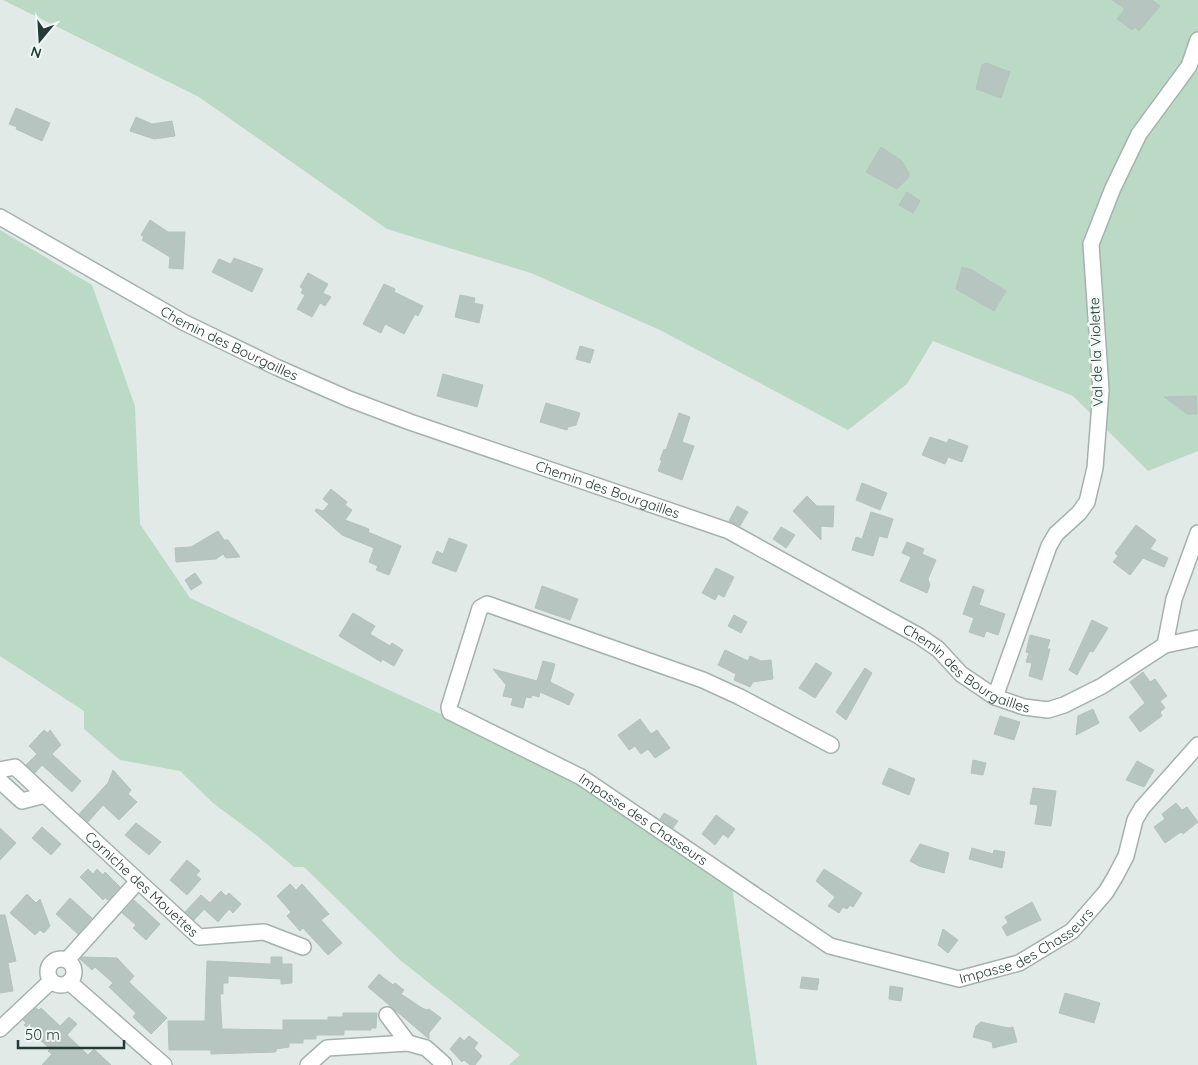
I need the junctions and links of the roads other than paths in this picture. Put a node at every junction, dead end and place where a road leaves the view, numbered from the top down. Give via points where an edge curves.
1 (1198, 40) edge
2 (0, 217) edge
3 (1198, 533) edge
4 (1198, 638) edge
5 (1165, 645) junction
6 (994, 697) junction
7 (831, 745) dead end
8 (1198, 745) edge
9 (2, 769) edge
10 (138, 881) junction
11 (303, 947) dead end
12 (67, 960) junction
13 (51, 981) junction
14 (69, 982) junction
15 (387, 1015) dead end
16 (0, 1029) edge
17 (408, 1043) junction
18 (444, 1064) edge
19 (164, 1065) edge
20 (308, 1065) edge

1 - 6 street, Val de la Violette via 1189,66 1139,134 1091,244 1100,390 1092,483 1079,513 1056,534 1049,546
2 - 6 street, Chemin des Bourgailles via 183,322 349,399 729,530 919,636 938,649 960,674
3 - 5 street via 1174,599
4 - 5 street, Chemin des Bourgailles
5 - 6 street, Chemin des Bourgailles via 1124,673 1064,706 1035,709
7 - 8 street, Impasse des Chasseurs via 703,680 487,604 480,608 449,707 450,712 581,777 830,946 959,979 1019,963 1072,931 1115,877 1126,856 1135,820 1142,808
9 - 10 street, Corniche des Mouettes via 22,801 45,795
10 - 11 street, Corniche des Mouettes via 199,937 264,932
10 - 12 street
12 - 13 street via 57,960 50,965
12 - 14 street via 74,970
13 - 14 street via 59,985
13 - 16 street
14 - 19 street
15 - 17 street
17 - 18 street via 426,1048
17 - 20 street via 327,1048

